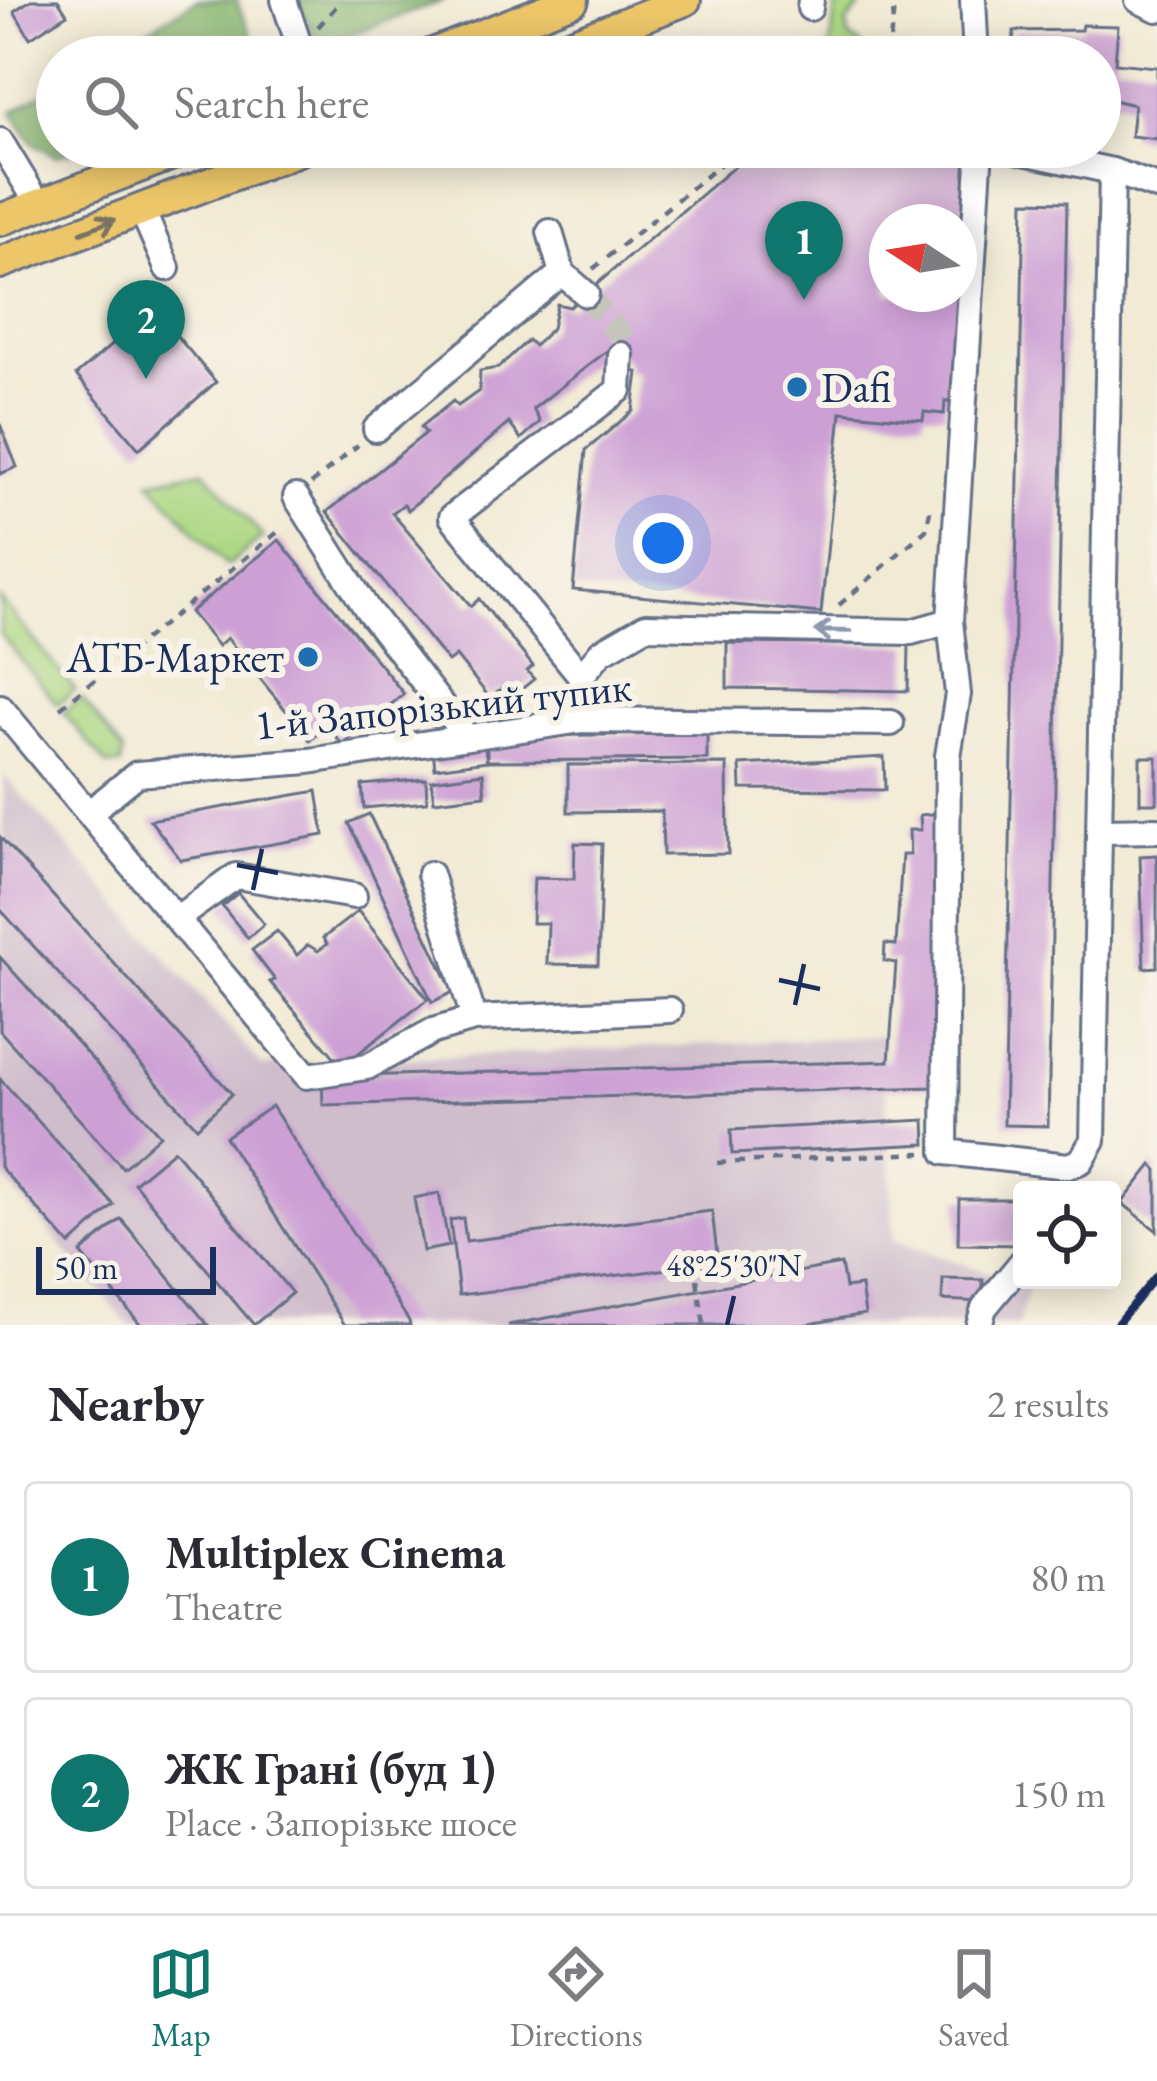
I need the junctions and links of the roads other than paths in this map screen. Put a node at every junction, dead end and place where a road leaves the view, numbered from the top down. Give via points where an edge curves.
1 (284, 0) edge
2 (573, 0) edge
3 (685, 0) edge
4 (973, 0) edge
5 (1138, 0) edge
6 (1157, 9) edge
7 (296, 36) edge
8 (480, 36) edge
9 (592, 36) edge
10 (975, 36) edge
11 (0, 141) edge
12 (136, 168) edge
13 (251, 168) edge
14 (978, 168) edge
15 (1098, 168) edge
16 (1112, 171) junction
17 (1157, 187) edge
18 (39, 205) junction
19 (142, 210) junction
20 (0, 220) edge
21 (550, 232) dead end
22 (0, 263) edge
23 (167, 268) dead end
24 (621, 355) dead end
25 (376, 429) road end
26 (296, 497) road end
27 (942, 624) junction
28 (581, 676) junction
29 (0, 707) edge
30 (582, 720) junction
31 (891, 723) dead end
32 (464, 734) junction
33 (12, 738) edge
34 (89, 813) junction
35 (1103, 830) junction
36 (1157, 830) edge
37 (430, 874) dead end
38 (354, 896) dead end
39 (178, 917) junction
40 (670, 1010) dead end
41 (474, 1019) junction
42 (1039, 1163) junction
43 (1038, 1181) edge
44 (1013, 1273) edge
45 (979, 1325) edge

1 - 7 street
2 - 8 main road
3 - 9 main road
4 - 10 street
5 - 6 street
11 - 18 street
12 - 18 main road
13 - 19 main road
14 - 27 street
15 - 16 street
16 - 17 street
16 - 35 street
18 - 20 main road
22 -> 19 main road
19 - 23 street
21 - 25 street via 575,283
24 - 28 street via 619,390 452,517
26 - 32 street via 367,609
27 -> 28 street via 911,632 646,626 601,652
27 - 42 street via 958,694 948,756 945,1152
28 - 30 street
29 - 33 street
30 - 31 street, 1-й Запорізький тупик
30 - 32 street, 1-й Запорізький тупик
32 - 34 street, 1-й Запорізький тупик via 309,761 137,774
33 - 34 street
34 - 39 street
35 - 36 street
35 - 42 street via 1093,1140 1081,1161
37 - 41 street
38 - 39 street via 236,876
39 - 41 street via 307,1076 367,1067
40 - 41 street
42 - 43 street
44 - 45 street

